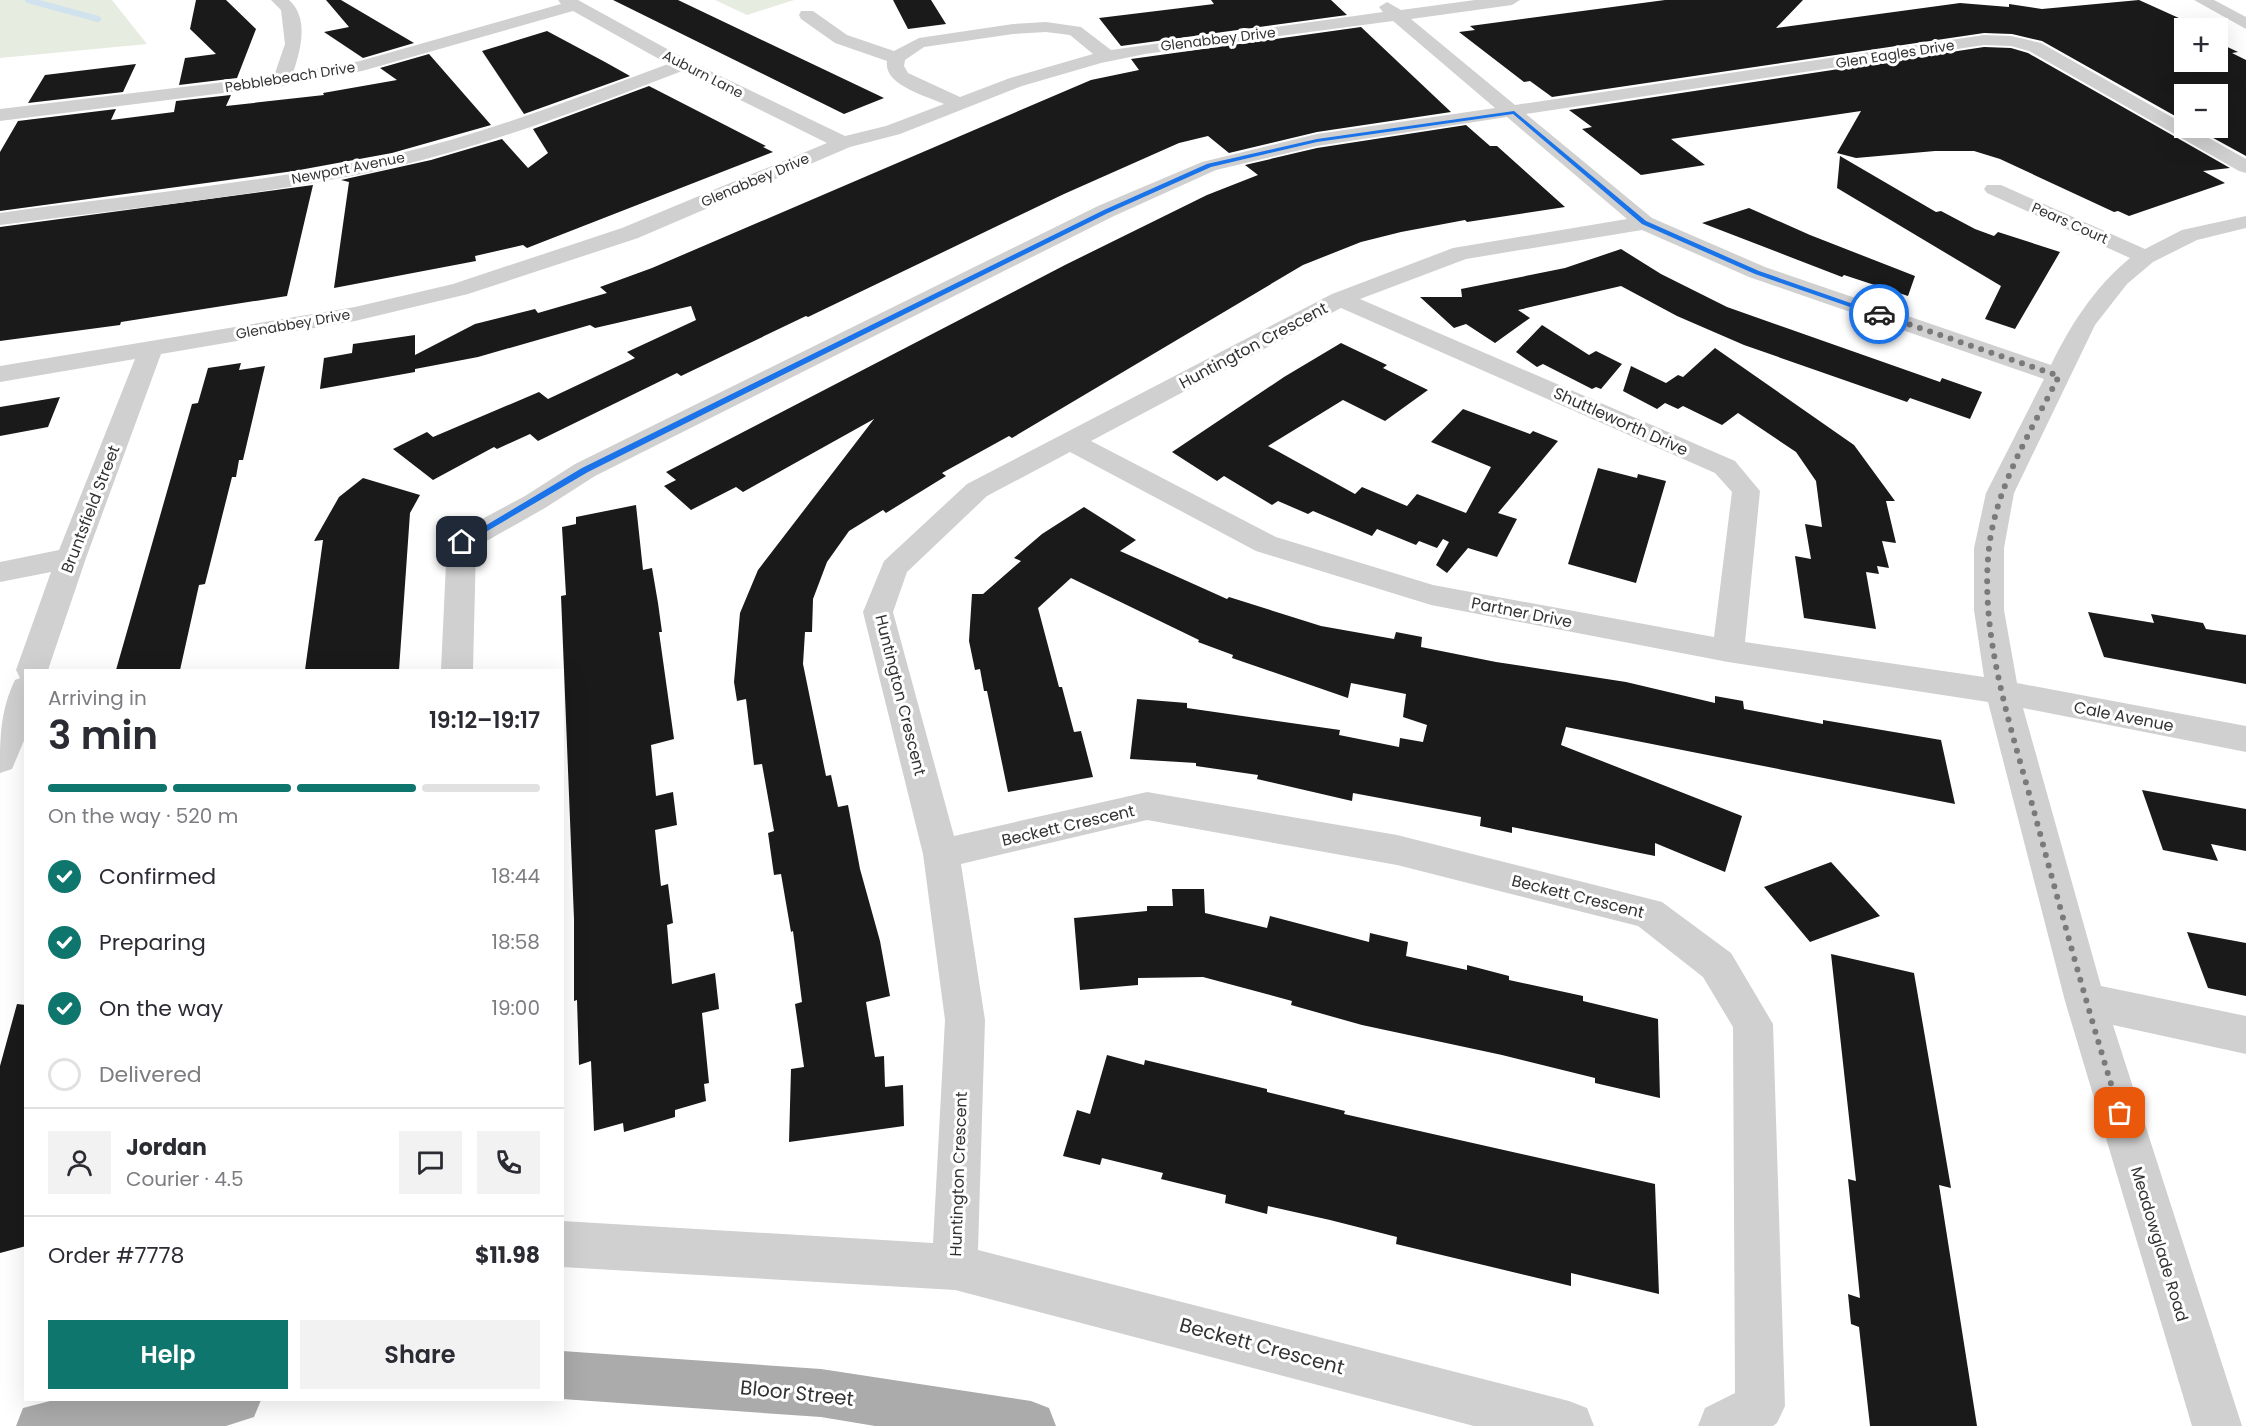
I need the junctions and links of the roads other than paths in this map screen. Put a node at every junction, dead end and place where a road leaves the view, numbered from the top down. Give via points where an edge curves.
1 (279, 0) edge
2 (1378, 0) edge
3 (1512, 0) edge
4 (2202, 0) edge
5 (570, 2) edge
6 (807, 15) dead end
7 (1398, 15) junction
8 (2246, 24) edge
9 (1107, 56) junction
10 (896, 58) junction
11 (683, 65) junction
12 (281, 81) junction
13 (960, 104) junction
14 (1514, 112) junction
15 (0, 115) edge
16 (843, 143) junction
17 (2246, 167) edge
18 (1994, 189) dead end
19 (0, 219) edge
20 (2246, 222) edge
21 (1644, 223) junction
22 (2145, 257) junction
23 (1340, 299) junction
24 (151, 349) junction
25 (0, 374) edge
26 (2059, 376) junction
27 (1070, 441) junction
28 (71, 558) junction
29 (0, 572) edge
30 (1728, 651) junction
31 (32, 669) edge
32 (457, 669) edge
33 (2002, 692) junction
34 (24, 694) edge
35 (2246, 739) edge
36 (0, 760) edge
37 (941, 854) junction
38 (2085, 1000) junction
39 (2246, 1035) edge
40 (564, 1244) edge
41 (955, 1267) junction
42 (564, 1375) edge
43 (229, 1401) edge
44 (41, 1426) edge
45 (1031, 1426) edge
46 (1569, 1426) edge
47 (1723, 1426) edge
48 (2217, 1426) edge

1 - 12 street via 289,9 294,44
2 - 7 street
3 - 7 street, Glenabbey Drive
4 - 8 street
5 - 11 street, Auburn Lane
5 - 12 street, Pebblebeach Drive via 362,66
6 - 10 street via 842,39
7 - 9 street, Glenabbey Drive
7 - 14 street
9 - 10 street via 1075,31 1046,27 919,43
9 - 13 street, Glenabbey Drive via 1016,82
10 - 13 street via 895,66 901,77
11 - 16 street, Auburn Lane
11 - 19 street, Newport Avenue via 564,109 392,161 282,181
12 - 15 street, Pebblebeach Drive
13 - 16 street, Glenabbey Drive via 893,130
14 - 17 street, Glen Eagles Drive via 1984,40 2011,41 2035,47
14 - 21 street
14 - 32 street via 1317,140 1209,166 1106,211 585,470 462,542
16 - 24 street, Glenabbey Drive via 630,233 460,290 355,314
18 - 22 street, Pears Court
20 - 22 street, Meadowglade Road via 2190,235
21 - 23 street, Huntington Crescent via 1461,253
21 - 26 street via 1757,272
22 - 26 street, Meadowglade Road via 2119,279 2084,323
23 - 27 street, Huntington Crescent
23 - 30 street, Shuttleworth Drive via 1725,467 1746,491
24 - 25 street, Glenabbey Drive
24 - 28 street, Bruntsfield Street
26 - 33 street, Meadowglade Road via 2000,493 1989,548 1989,610
27 - 30 street, Partner Drive via 1266,544 1431,595
27 - 37 street, Huntington Crescent via 977,490 894,568 879,612
28 - 29 street
28 - 31 street, Bruntsfield Street
30 - 33 street, Partner Drive
33 - 35 street, Cale Avenue
33 - 38 street, Meadowglade Road
34 - 36 street
37 - 41 street, Huntington Crescent via 965,1020
37 - 47 street, Beckett Crescent via 1147,806 1397,850 1649,913 1717,965 1753,1024 1760,1406
38 - 39 street
38 - 48 street, Meadowglade Road
40 - 41 street, Huntington Crescent
41 - 46 street, Beckett Crescent
42 - 45 main road, Bloor Street via 821,1393
43 - 44 main road

